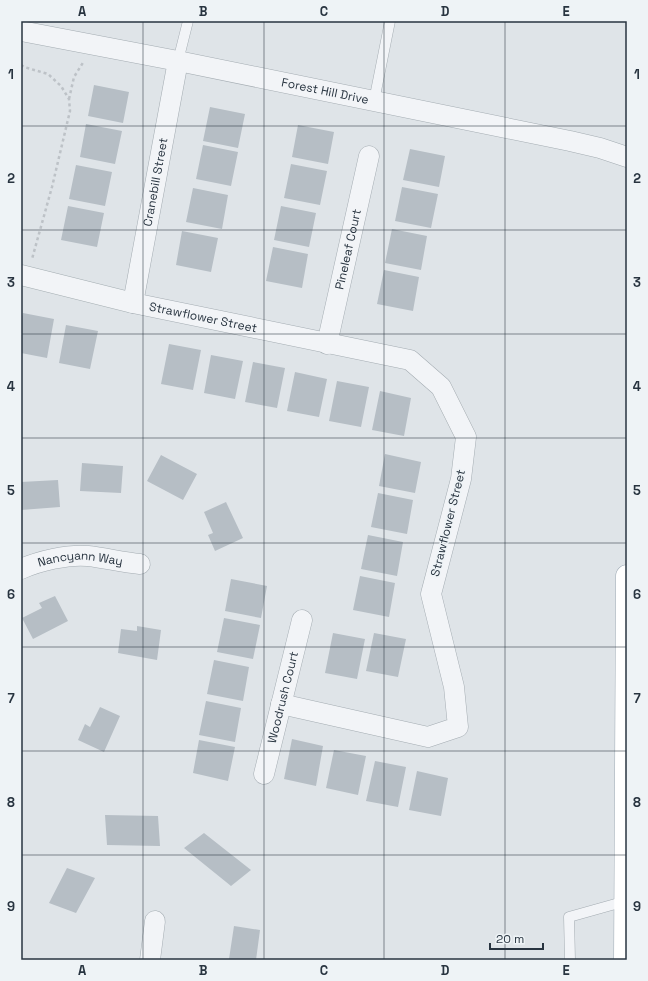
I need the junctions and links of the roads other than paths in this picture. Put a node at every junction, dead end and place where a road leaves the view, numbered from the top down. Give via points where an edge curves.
1 (188, 21) edge
2 (390, 21) edge
3 (21, 31) edge
4 (178, 61) junction
5 (374, 101) junction
6 (369, 156) dead end
7 (627, 157) edge
8 (24, 276) edge
9 (133, 304) junction
10 (327, 344) junction
11 (140, 564) dead end
12 (21, 569) edge
13 (627, 576) edge
14 (302, 620) dead end
15 (281, 704) junction
16 (264, 774) dead end
17 (626, 901) junction
18 (155, 920) dead end
19 (150, 960) edge
20 (570, 960) edge
21 (625, 960) edge

1 - 4 lane
2 - 5 lane
3 - 4 street, Forest Hill Drive
4 - 5 street, Forest Hill Drive
4 - 9 street, Cranebill Street
5 - 7 street, Forest Hill Drive via 570,141
6 - 10 street, Pineleaf Court
8 - 9 street, Strawflower Street
9 - 10 street, Strawflower Street
10 - 15 street, Strawflower Street via 410,360 441,387 466,437 461,480 431,594 454,687 458,727 428,737
11 - 12 street, Nancyann Way via 76,556 58,558
13 - 17 main road
14 - 15 street, Woodrush Court
15 - 16 street, Woodrush Court
17 - 20 lane via 569,917
17 - 21 main road
18 - 19 street

